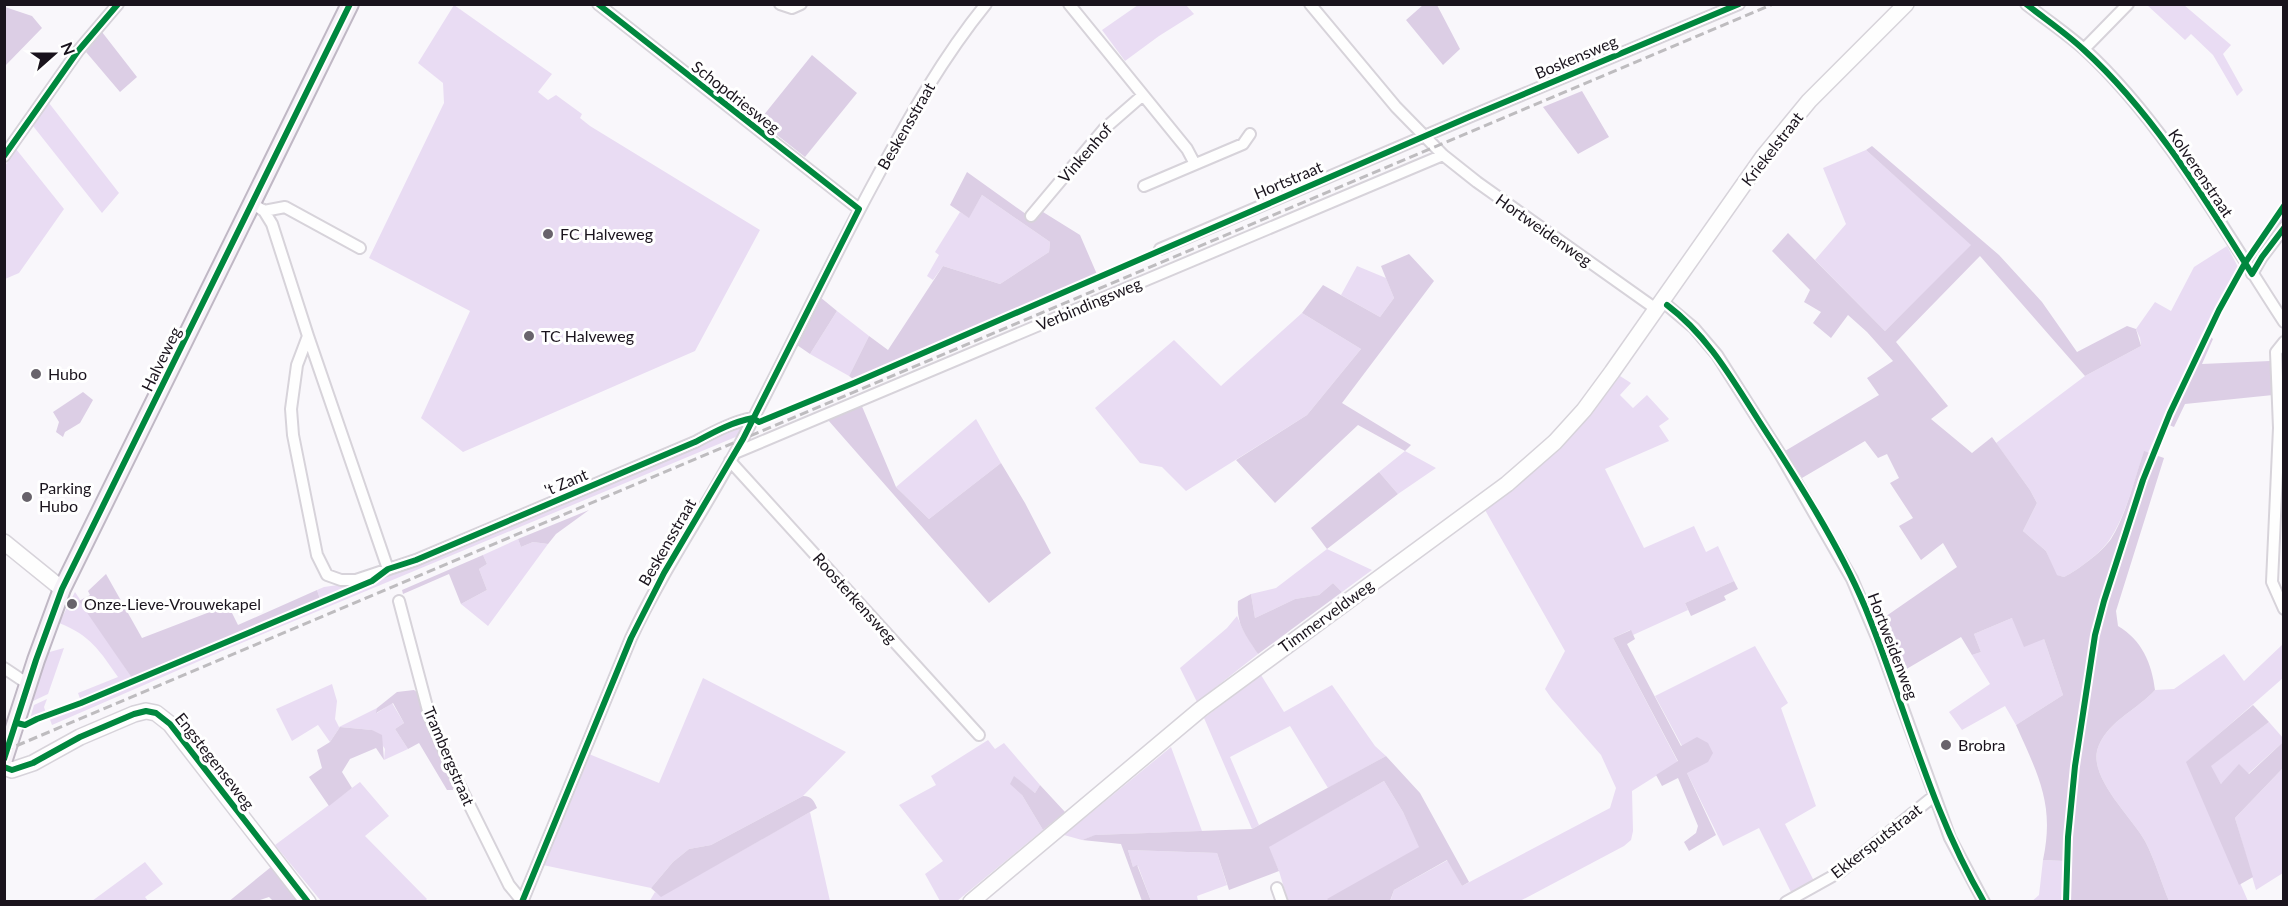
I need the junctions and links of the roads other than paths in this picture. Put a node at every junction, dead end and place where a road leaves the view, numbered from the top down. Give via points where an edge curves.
1 (118, 4) edge
2 (350, 4) edge
3 (598, 4) edge
4 (780, 4) edge
5 (801, 4) edge
6 (986, 4) edge
7 (1069, 4) edge
8 (1310, 4) edge
9 (1738, 4) edge
10 (1906, 4) edge
11 (2026, 4) edge
12 (2128, 4) edge
13 (2084, 49) junction
14 (1143, 95) junction
15 (1421, 133) junction
16 (1250, 134) dead end
17 (1439, 151) junction
18 (4, 156) edge
19 (1195, 164) junction
20 (1144, 186) dead end
21 (1288, 190) dead end
22 (258, 207) junction
23 (859, 209) junction
24 (1031, 216) dead end
25 (2283, 228) edge
26 (360, 248) dead end
27 (1160, 249) dead end
28 (2252, 274) junction
29 (1659, 305) junction
30 (2283, 322) edge
31 (308, 336) junction
32 (2283, 342) edge
33 (753, 418) junction
34 (733, 457) junction
35 (4, 542) edge
36 (388, 569) junction
37 (62, 589) junction
38 (399, 601) dead end
39 (2283, 609) edge
40 (4, 668) edge
41 (28, 684) junction
42 (10, 734) edge
43 (979, 735) dead end
44 (4, 759) edge
45 (4, 767) edge
46 (1934, 796) junction
47 (1277, 888) dead end
48 (522, 901) edge
49 (308, 902) edge
50 (971, 902) edge
51 (1282, 902) edge
52 (1786, 902) edge
53 (1984, 902) edge

1 - 18 street via 78,51
2 - 22 main road, Halveweg
3 - 23 street, Schopdriesweg
4 - 5 street via 792,8
6 - 23 street, Beskensstraat via 919,102
7 - 14 street
8 - 15 street
9 - 15 street, Boskensweg
10 - 29 street, Kriekelstraat via 1784,131
11 - 13 street, Kolverenstraat
12 - 13 street
13 - 28 street, Kolverenstraat via 2168,147
14 - 19 street
14 - 24 street, Vinkenhof via 1104,129
15 - 17 street
15 - 21 street
15 - 27 street, Hortstraat
16 - 19 street via 1244,144
17 - 29 street, Hortweidenweg via 1477,182
17 - 34 street, Verbindingsweg
19 - 20 street
22 - 26 street via 285,207
22 - 31 street via 272,224
22 - 37 main road, Halveweg
23 - 33 street, Beskensstraat
25 - 28 street
28 - 30 street, Kolverenstraat
29 - 46 street, Hortweidenweg via 1689,323 1717,355 1852,579
29 - 50 street, Timmerveldweg via 1584,410 1537,459 1201,709
31 - 36 street
31 - 36 street, 't Zant via 297,365 291,409 316,555 327,575 341,580 356,580
32 - 39 street via 2276,352 2279,428 2272,582
33 - 34 street, Beskensstraat
33 - 36 street, 't Zant via 740,420 684,447
34 - 43 street, Roosterkensweg
34 - 48 street, Beskensstraat via 649,600
35 - 37 street
37 - 41 main road, Halveweg
38 - 48 street, Trambergstraat via 424,698 440,742 508,885
40 - 41 street
41 - 42 main road, Halveweg
42 - 44 main road, Halveweg
45 - 49 street, Engstegenseweg via 24,767 134,714 156,713 170,724
46 - 52 street, Ekkersputstraat via 1840,872
46 - 53 street, Hortweidenweg via 1950,838
47 - 51 street

